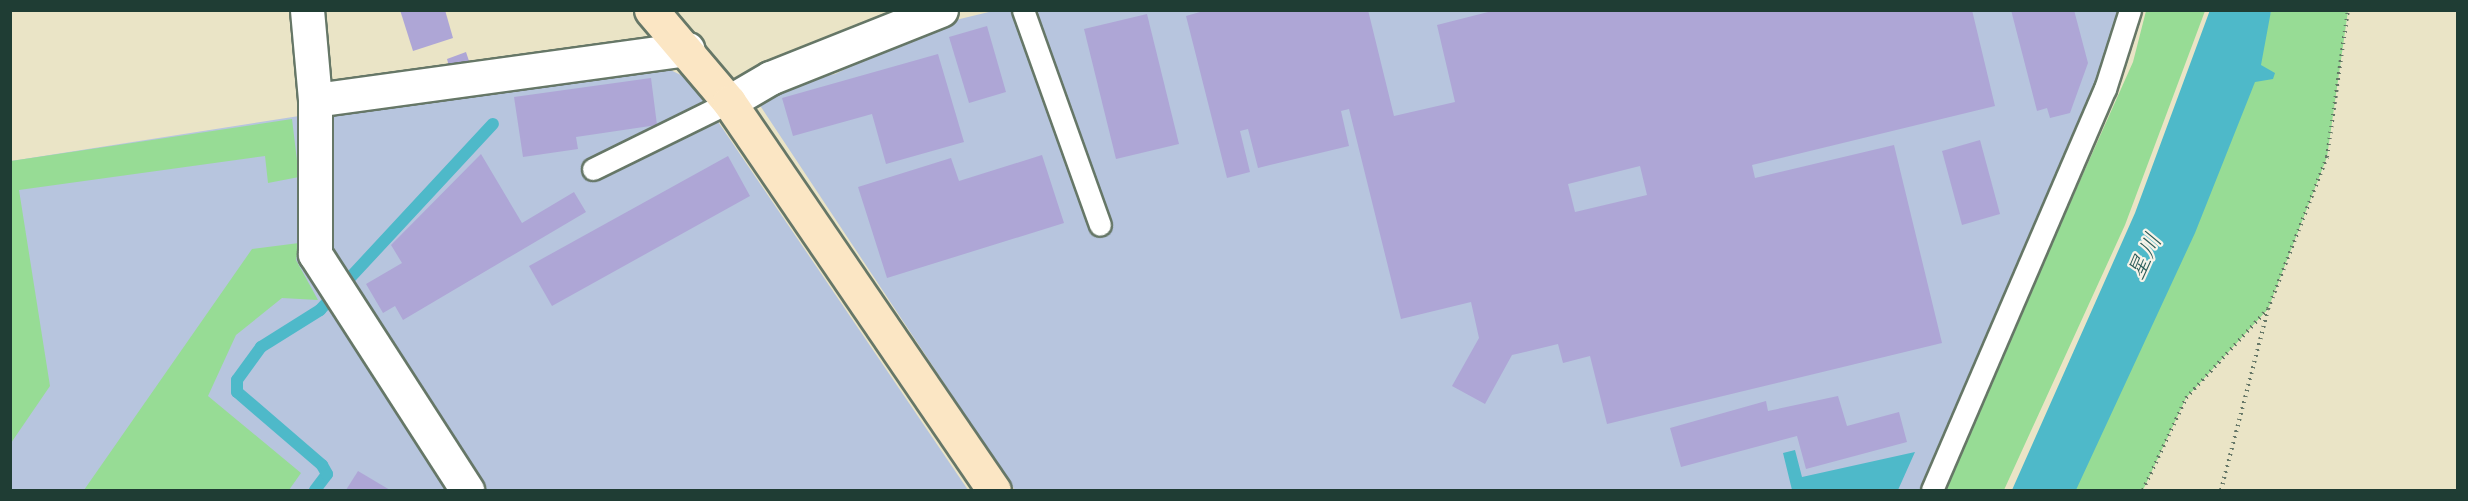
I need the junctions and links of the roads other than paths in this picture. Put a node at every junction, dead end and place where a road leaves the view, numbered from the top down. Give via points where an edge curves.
1 (307, 10) edge
2 (651, 10) edge
3 (941, 10) edge
4 (1023, 10) edge
5 (2130, 10) edge
6 (688, 49) junction
7 (315, 100) junction
8 (729, 102) junction
9 (593, 170) dead end
10 (1100, 225) dead end
11 (467, 490) edge
12 (994, 490) edge
13 (1932, 490) edge

1 - 7 street
2 - 6 street
3 - 8 street via 770,78
4 - 10 lane
5 - 13 lane via 2105,89
6 - 7 street
6 - 8 street
7 - 11 street via 315,254
8 - 9 lane
8 - 12 street

